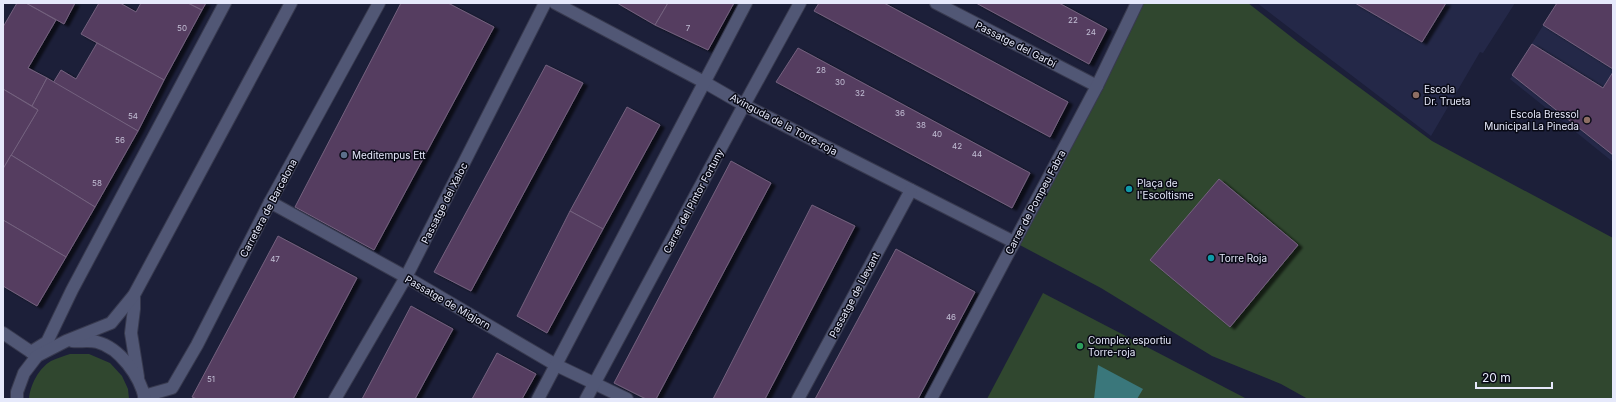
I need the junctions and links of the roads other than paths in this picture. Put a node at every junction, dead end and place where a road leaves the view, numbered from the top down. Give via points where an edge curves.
1 (224, 3) edge
2 (291, 3) edge
3 (380, 3) edge
4 (545, 3) edge
5 (555, 3) edge
6 (746, 3) edge
7 (800, 3) edge
8 (936, 3) edge
9 (1137, 3) edge
10 (704, 82) junction
11 (1097, 86) junction
12 (744, 105) junction
13 (910, 190) junction
14 (270, 202) junction
15 (1014, 242) junction
16 (406, 277) junction
17 (134, 295) junction
18 (3, 333) edge
19 (66, 341) junction
20 (34, 354) junction
21 (556, 365) junction
22 (138, 380) junction
23 (595, 384) junction
24 (144, 397) edge
25 (17, 399) edge
26 (335, 399) edge
27 (538, 399) edge
28 (586, 399) edge
29 (627, 399) edge
30 (798, 399) edge
31 (931, 399) edge

1 - 20 street via 46,342
2 - 17 street
3 - 14 street, Carretera de Barcelona
4 - 16 street, Passatge del Xaloc
5 - 10 street, Avinguda de la Torre-roja
6 - 10 street
7 - 12 street, Carrer del Pintor Fortuny
8 - 11 street, Passatge del Garbí
9 - 11 street, Carrer de Pompeu Fabra
10 - 12 street, Avinguda de la Torre-roja
10 - 21 street
11 - 15 street, Carrer de Pompeu Fabra
12 - 13 street, Avinguda de la Torre-roja
12 - 23 street, Carrer del Pintor Fortuny
13 - 15 street, Avinguda de la Torre-roja
13 - 30 street, Passatge de Llevant
14 - 16 street, Passatge de Migjorn
14 - 24 street, Carretera de Barcelona via 197,345 172,388
15 - 31 street, Carrer de Pompeu Fabra
16 - 21 street, Passatge de Migjorn
16 - 26 street, Passatge del Xaloc
17 - 19 street via 111,323
17 - 22 street via 132,332
18 - 20 street
19 - 20 street
19 - 22 street via 97,342 120,354
20 - 25 street via 24,373
21 - 23 street, Passatge de Migjorn
21 - 27 street
22 - 24 street
23 - 28 street, Carrer del Pintor Fortuny
23 - 29 street, Passatge de Migjorn

